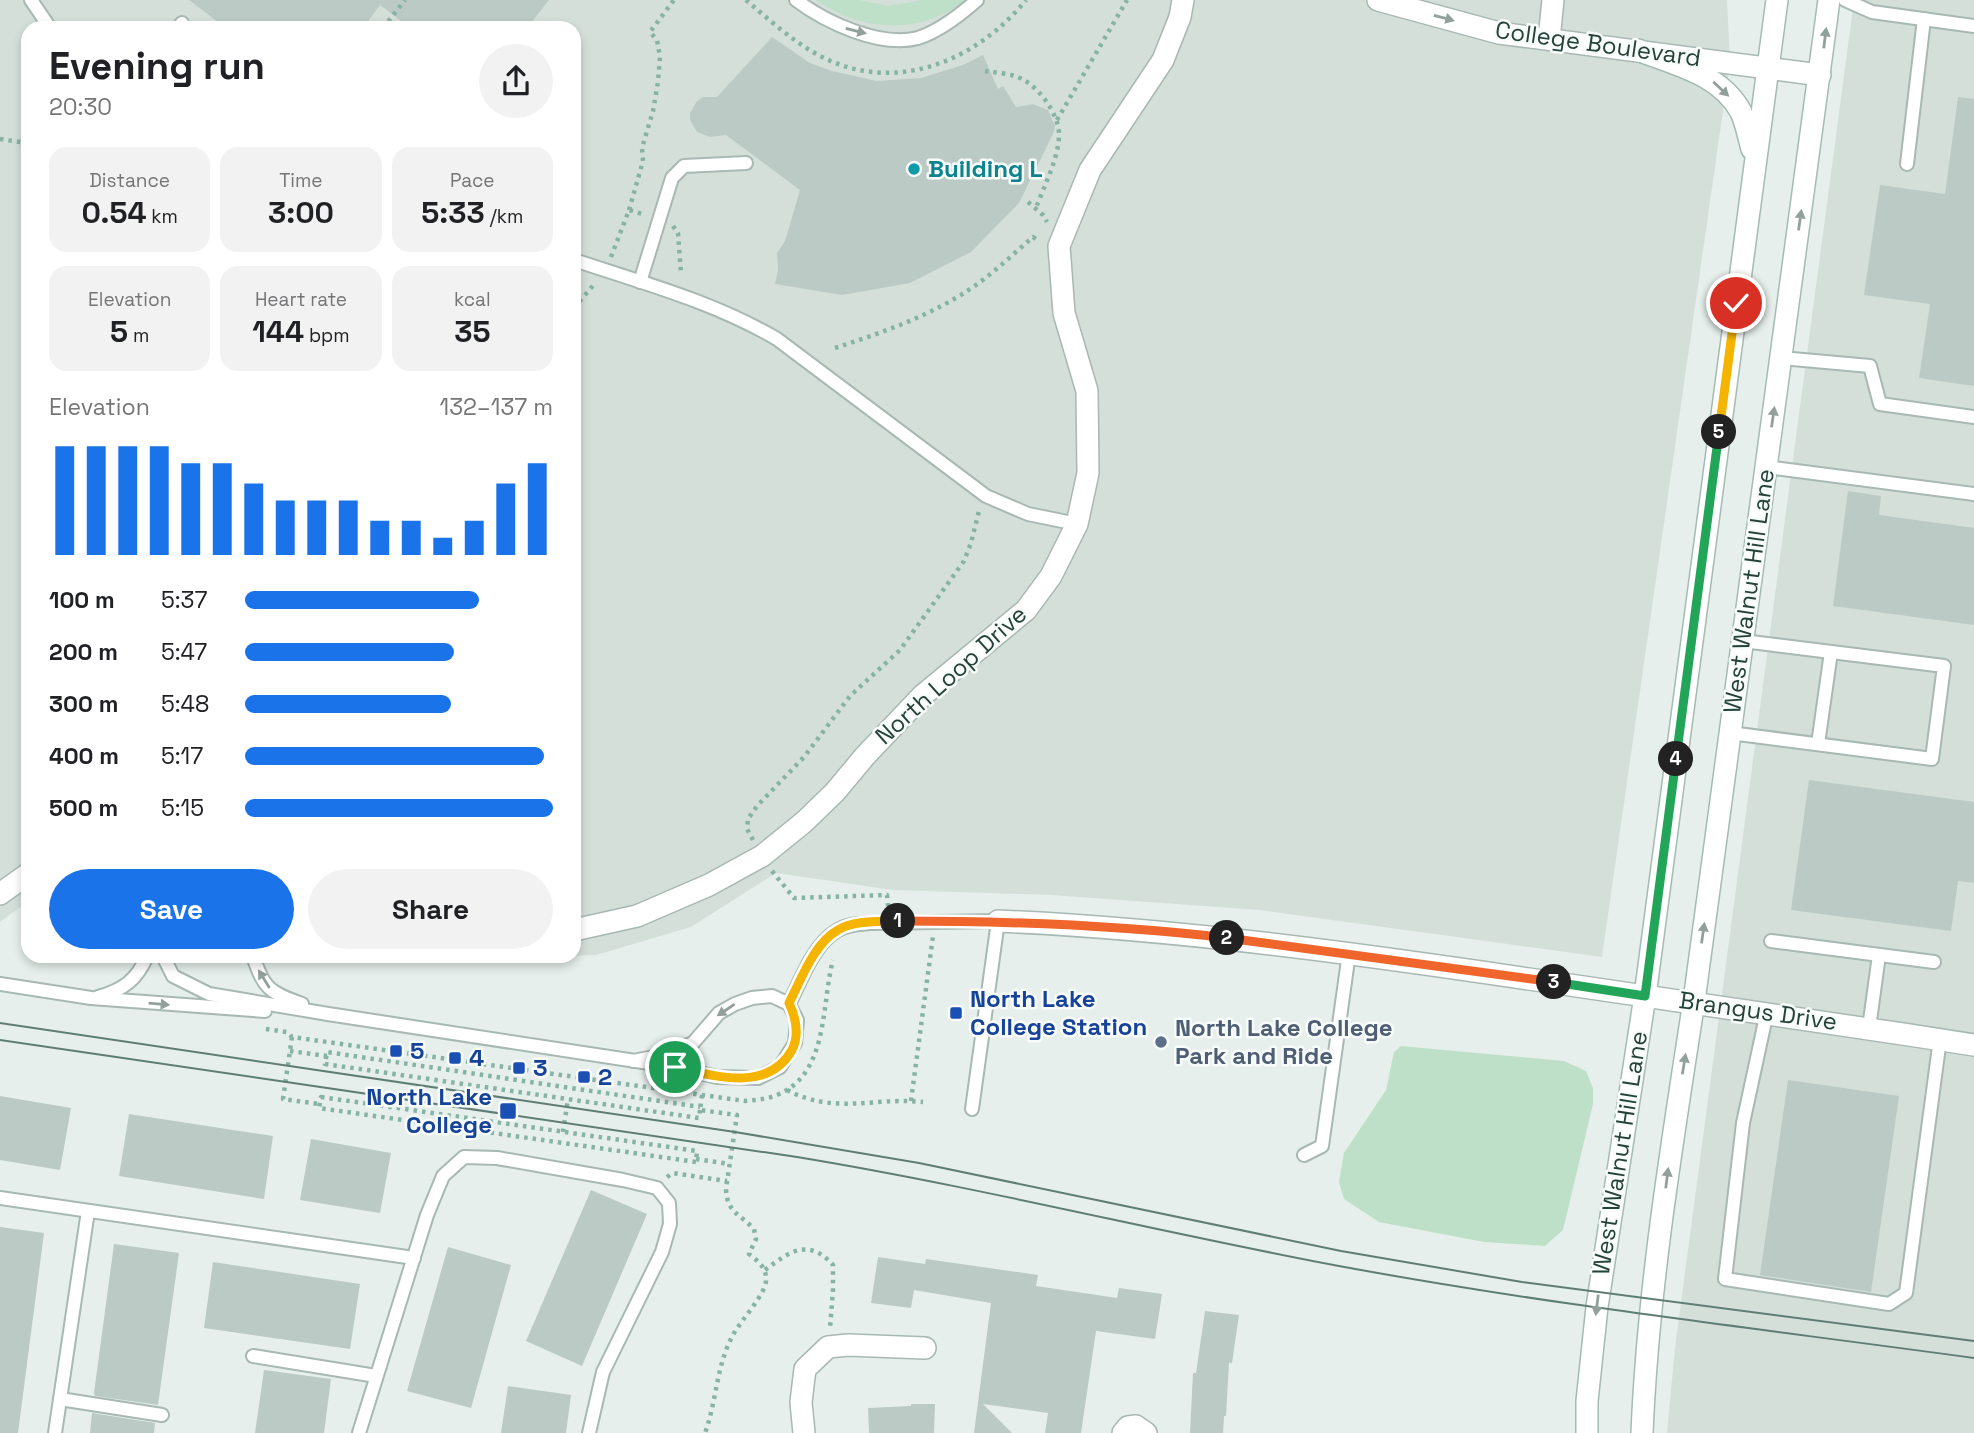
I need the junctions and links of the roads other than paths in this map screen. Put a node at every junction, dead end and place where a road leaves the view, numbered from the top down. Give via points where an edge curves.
1 (31, 0) edge
2 (796, 0) edge
3 (977, 0) edge
4 (1183, 0) edge
5 (1378, 0) edge
6 (1553, 0) edge
7 (1777, 0) edge
8 (1829, 0) edge
9 (1845, 0) edge
10 (1924, 19) junction
11 (45, 21) edge
12 (1974, 26) edge
13 (1549, 39) junction
14 (1638, 50) junction
15 (1767, 67) junction
16 (1820, 75) junction
17 (1755, 158) junction
18 (746, 163) dead end
19 (1907, 164) dead end
20 (581, 262) edge
21 (640, 282) junction
22 (1781, 358) junction
23 (1974, 417) edge
24 (1766, 467) junction
25 (1974, 494) edge
26 (1077, 524) junction
27 (1743, 641) junction
28 (1831, 652) junction
29 (1730, 733) junction
30 (1818, 744) junction
31 (21, 879) edge
32 (0, 894) edge
33 (998, 921) junction
34 (581, 928) edge
35 (1771, 941) dead end
36 (1349, 953) junction
37 (1879, 955) junction
38 (1934, 962) dead end
39 (143, 963) edge
40 (166, 963) edge
41 (255, 963) edge
42 (0, 984) edge
43 (1645, 996) junction
44 (91, 999) junction
45 (1693, 1001) junction
46 (789, 1003) junction
47 (1767, 1012) junction
48 (328, 1014) junction
49 (1869, 1028) junction
50 (1940, 1039) junction
51 (1974, 1045) edge
52 (633, 1061) junction
53 (972, 1109) dead end
54 (1304, 1155) dead end
55 (0, 1198) edge
56 (88, 1211) junction
57 (414, 1258) junction
58 (925, 1348) dead end
59 (253, 1356) dead end
60 (376, 1376) junction
61 (60, 1399) junction
62 (162, 1415) dead end
63 (55, 1433) edge
64 (359, 1433) edge
65 (589, 1433) edge
66 (804, 1433) edge
67 (1123, 1433) edge
68 (1146, 1433) edge
69 (1587, 1433) edge
70 (1642, 1433) edge

1 - 11 lane
2 -> 3 lane via 842,28 885,39 917,38 954,20
4 - 26 main road, North Loop Drive via 1163,60 1090,170 1059,246 1063,313 1087,391 1088,472
5 -> 13 main road, College Boulevard via 1499,33
6 - 13 main road
7 - 15 main road, West Walnut Hill Lane
16 -> 8 main road, West Walnut Hill Lane
9 - 10 lane via 1872,12
10 - 12 lane
10 - 19 lane
13 - 14 main road, College Boulevard
14 - 15 main road, College Boulevard
14 -> 17 main road via 1723,87 1741,113
15 - 16 main road, College Boulevard
15 - 17 main road, West Walnut Hill Lane
22 -> 16 main road, West Walnut Hill Lane
17 - 43 main road, West Walnut Hill Lane
18 - 21 lane via 684,166 672,177
20 - 21 lane
21 - 26 lane via 710,306 777,339 986,496 1028,514
22 - 23 lane via 1870,366 1880,404
24 -> 22 main road, West Walnut Hill Lane
24 - 25 lane
24 - 27 main road, West Walnut Hill Lane
26 - 34 main road, North Loop Drive via 1051,576 1026,610 923,695 804,822 762,856 709,886 637,916
27 - 28 lane
27 - 29 main road, West Walnut Hill Lane
28 - 30 lane
28 - 30 lane via 1944,666 1932,759
29 - 30 lane
45 -> 29 main road, West Walnut Hill Lane
31 - 32 main road
33 - 36 main road, Brangus Drive via 1101,925
33 - 46 lane via 852,924 836,930 814,953
33 - 53 lane
35 - 37 lane
36 - 43 main road, Brangus Drive
36 - 54 lane via 1322,1146
37 - 38 lane
37 - 49 lane
39 - 44 lane via 123,988
40 - 48 lane via 173,976 209,994
48 -> 41 lane via 272,991 260,978
42 - 44 lane
43 - 45 main road, Brangus Drive
43 -> 69 main road, West Walnut Hill Lane via 1597,1307
44 -> 48 lane
45 - 47 main road, Brangus Drive
70 -> 45 main road, West Walnut Hill Lane via 1664,1203
46 -> 52 lane via 772,996 751,998 719,1013 693,1043
46 - 52 lane via 797,1020 795,1043 780,1067 758,1078 717,1076
47 - 49 main road, Brangus Drive
47 - 50 lane via 1743,1123 1725,1279 1889,1304 1906,1293
48 - 52 lane
49 - 50 main road, Brangus Drive
50 - 51 main road, Brangus Drive
55 - 56 lane
56 - 57 lane
56 - 61 lane
57 - 60 lane
57 - 65 lane via 443,1176 464,1157 497,1158 657,1188 669,1203 670,1224 651,1276 603,1372
58 - 66 main road via 828,1347 805,1369
59 - 60 lane
60 - 64 lane
61 - 62 lane
61 - 63 lane
67 - 68 main road via 1136,1426

